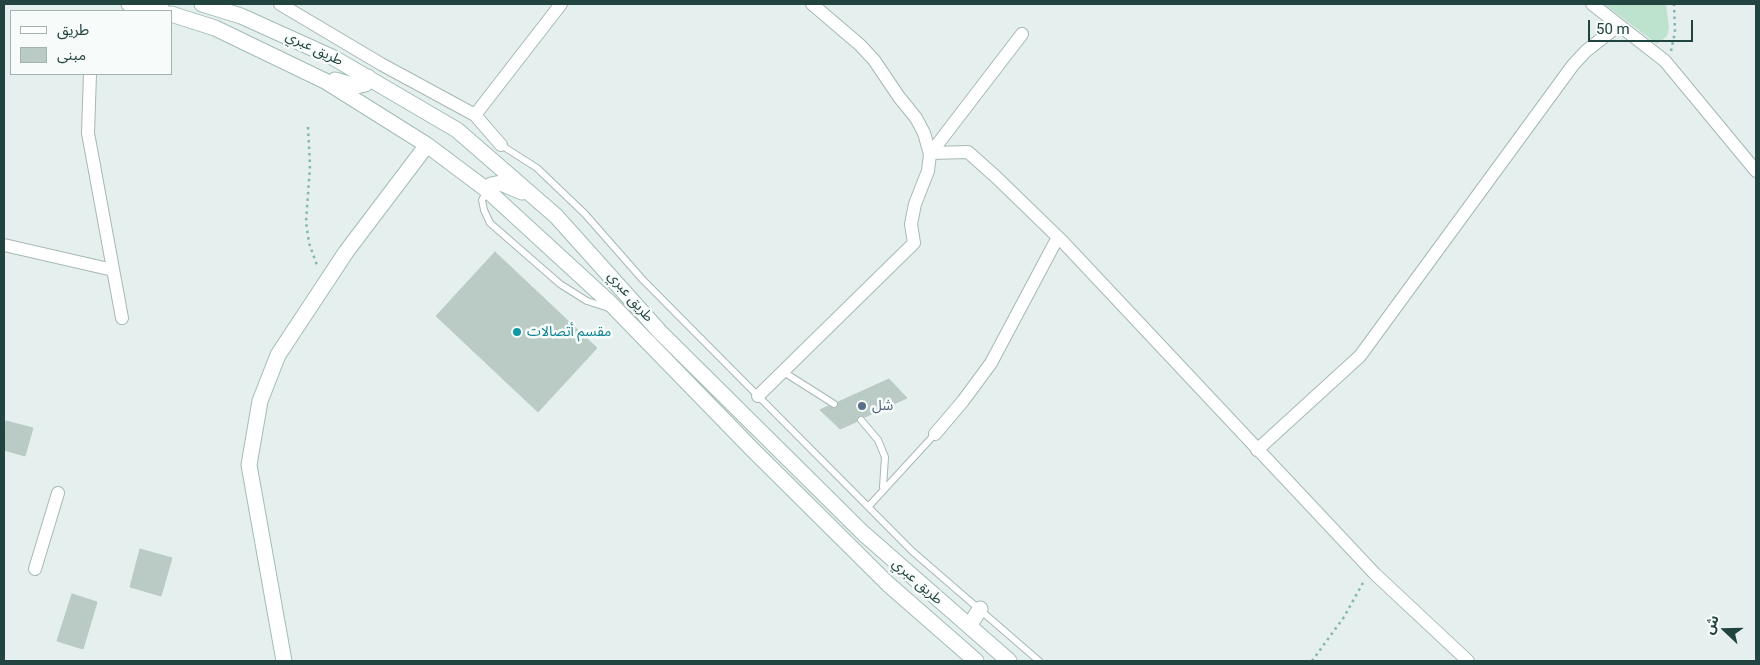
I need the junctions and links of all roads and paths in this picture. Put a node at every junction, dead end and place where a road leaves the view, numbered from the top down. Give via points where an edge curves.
1 (128, 4) edge
2 (202, 4) edge
3 (280, 4) edge
4 (561, 4) edge
5 (812, 4) edge
6 (1592, 4) edge
7 (1674, 4) edge
8 (158, 10) edge
9 (172, 14) edge
10 (1619, 25) junction
11 (1022, 34) dead end
12 (275, 56) junction
13 (1665, 61) junction
14 (90, 75) edge
15 (368, 77) junction
16 (475, 115) junction
17 (308, 127) dead end
18 (427, 145) junction
19 (501, 145) joint
20 (930, 154) junction
21 (1756, 171) edge
22 (487, 190) junction
23 (556, 216) junction
24 (1058, 237) junction
25 (4, 245) edge
26 (113, 270) junction
27 (320, 291) junction
28 (616, 310) junction
29 (122, 318) dead end
30 (782, 370) junction
31 (758, 396) junction
32 (834, 404) dead end
33 (861, 420) dead end
34 (935, 434) joint
35 (1257, 450) junction
36 (883, 488) junction
37 (58, 493) dead end
38 (869, 506) junction
39 (35, 569) dead end
40 (1370, 569) junction
41 (980, 609) junction
42 (969, 626) junction
43 (284, 661) edge
44 (976, 661) edge
45 (1009, 661) edge
46 (1039, 661) edge
47 (1312, 661) edge
48 (1468, 661) edge

1 - 8 main road
2 - 15 main road, طريق عبري via 241,16 302,42
3 - 16 street
4 - 16 street
5 - 20 street via 874,60 898,98 916,118
6 - 10 street
7 - 13 path via 1676,32 1673,47
9 - 12 main road, طريق عبري via 216,28
10 - 13 street
10 - 35 street via 1573,65 1360,356
11 - 20 street
12 - 15 main road via 352,86 365,84
12 - 18 main road, طريق عبري via 334,86
13 - 21 street
14 - 26 street via 88,133
15 - 23 main road, طريق عبري via 457,130
16 - 19 street
17 - 27 path via 310,166 306,222 319,269
18 - 22 main road, طريق عبري
18 - 27 main road
19 - 31 lane via 537,168 585,214 643,280
20 - 24 street via 968,152
20 - 30 street via 928,171 911,224 914,243
22 - 23 main road via 496,183 508,185
22 - 28 main road, طريق عبري
22 - 28 lane via 482,200 490,223 560,284 587,301
23 - 42 main road, طريق عبري via 660,332 863,533
24 - 34 street via 991,363
24 - 35 street
25 - 26 street
26 - 29 street
27 - 43 main road via 278,355 260,401 249,465
28 - 44 main road, طريق عبري via 888,584
30 - 31 street
30 - 32 lane
31 - 38 lane
33 - 36 lane via 878,440 885,457
34 - 36 lane
35 - 40 street
36 - 38 lane
37 - 39 street
38 - 41 lane via 912,551
40 - 47 path via 1344,618
40 - 48 street
41 - 42 main road
41 - 46 lane
42 - 45 main road, طريق عبري

